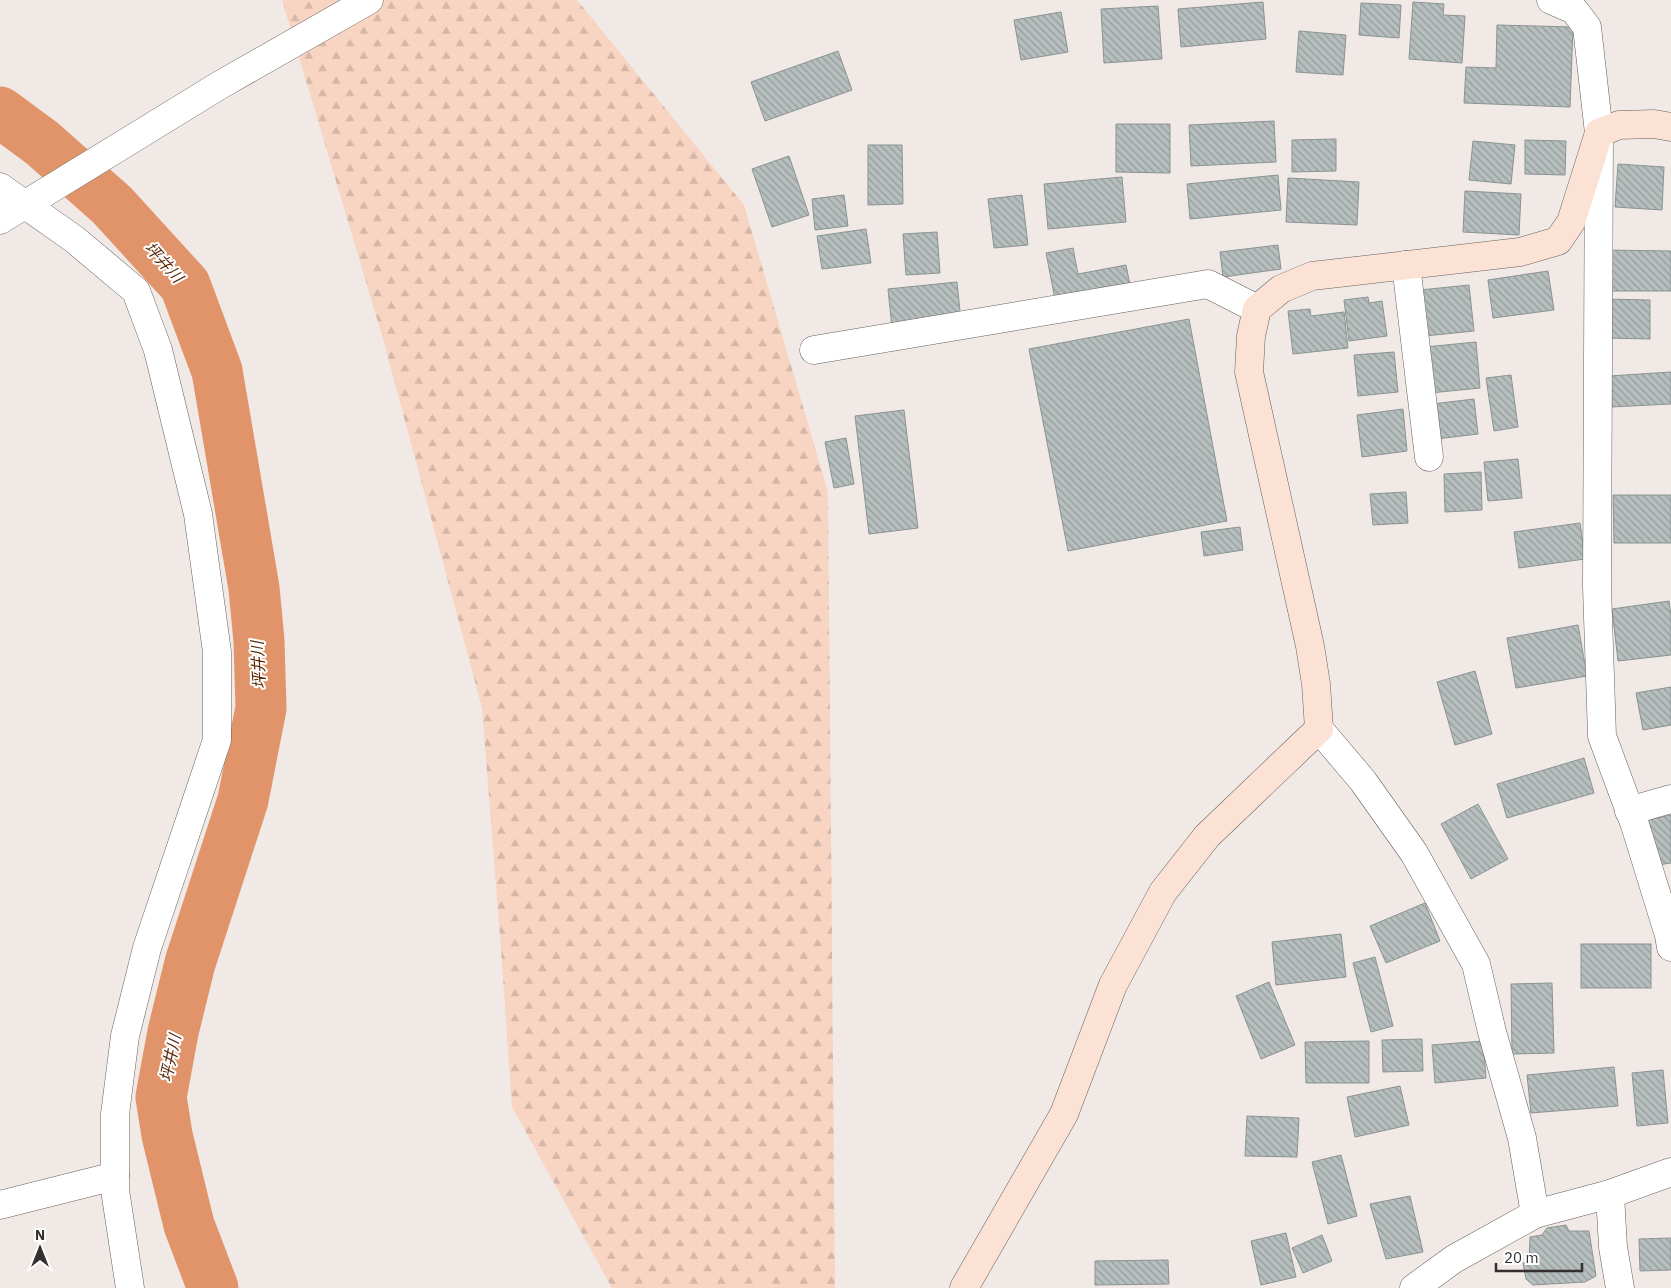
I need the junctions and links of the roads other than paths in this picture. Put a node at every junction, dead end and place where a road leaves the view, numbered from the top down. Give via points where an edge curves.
1 (369, 0) edge
2 (1552, 0) edge
3 (1671, 127) edge
4 (1599, 133) junction
5 (0, 187) edge
6 (25, 204) junction
7 (0, 220) edge
8 (1406, 265) junction
9 (1257, 309) junction
10 (814, 350) dead end
11 (1429, 457) dead end
12 (1319, 729) junction
13 (1671, 798) edge
14 (1629, 811) junction
15 (1671, 948) edge
16 (1671, 1172) edge
17 (115, 1176) junction
18 (1610, 1194) junction
19 (0, 1205) edge
20 (1536, 1214) junction
21 (130, 1288) edge
22 (964, 1288) edge
23 (1414, 1288) edge
24 (1620, 1288) edge

1 - 6 street via 220,85
2 - 4 street via 1574,10 1587,27
3 - 4 street via 1619,125
4 - 8 street via 1571,222 1558,241 1520,252
4 - 14 street via 1597,588 1602,736
5 - 6 street
6 - 7 street
6 - 17 street via 74,239 136,291 158,350 198,514 217,652 217,740 147,948 125,1036 115,1114
8 - 9 street via 1312,276 1281,289
8 - 11 street
9 - 10 street via 1208,284
9 - 12 street via 1251,336 1249,372 1310,646
12 - 20 street via 1363,781 1414,854 1476,964 1522,1138
12 - 22 street via 1207,836 1163,892 1113,985 1064,1114
13 - 14 street
14 - 15 street
16 - 18 street
17 - 19 street
17 - 21 street
18 - 20 street
18 - 24 street via 1613,1247
20 - 23 street via 1454,1259

